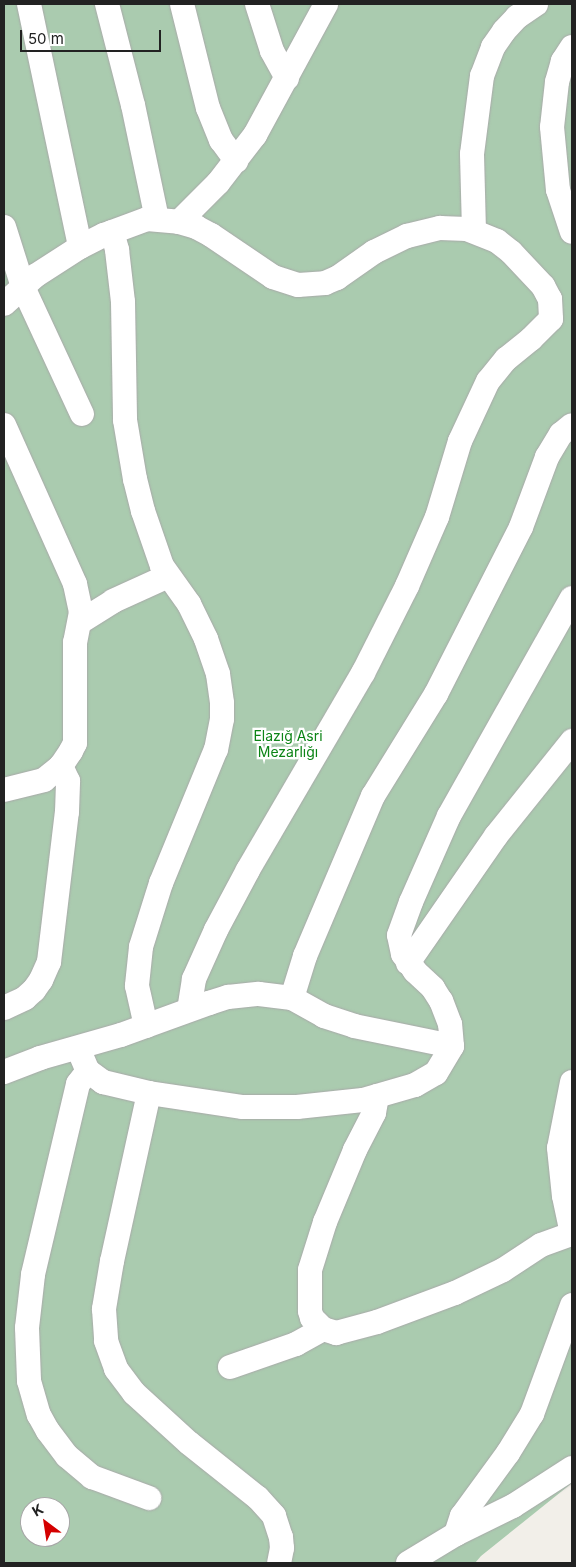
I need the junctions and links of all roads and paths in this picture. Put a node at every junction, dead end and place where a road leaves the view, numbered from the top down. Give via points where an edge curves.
1 (30, 4) edge
2 (108, 4) edge
3 (182, 4) edge
4 (256, 4) edge
5 (326, 4) edge
6 (536, 4) edge
7 (572, 47) edge
8 (287, 78) junction
9 (236, 161) junction
10 (168, 221) junction
11 (4, 227) edge
12 (474, 231) junction
13 (112, 232) junction
14 (572, 232) edge
15 (80, 247) junction
16 (23, 287) junction
17 (4, 304) edge
18 (82, 414) dead end
19 (570, 420) edge
20 (4, 425) edge
21 (168, 576) junction
22 (572, 598) edge
23 (80, 622) junction
24 (572, 741) edge
25 (61, 766) junction
26 (4, 790) edge
27 (408, 963) junction
28 (292, 998) junction
29 (4, 1008) edge
30 (189, 1010) junction
31 (146, 1026) junction
32 (452, 1046) junction
33 (78, 1048) junction
34 (88, 1071) junction
35 (4, 1072) edge
36 (572, 1082) edge
37 (150, 1094) junction
38 (377, 1096) junction
39 (572, 1234) edge
40 (572, 1305) edge
41 (323, 1329) junction
42 (230, 1367) dead end
43 (572, 1468) edge
44 (149, 1498) dead end
45 (456, 1534) junction
46 (279, 1563) edge
47 (408, 1563) edge

1 - 15 lane
2 - 10 lane
3 - 9 lane via 208,108 221,140
4 - 8 lane via 272,51
5 - 8 lane
6 - 12 lane via 504,31 493,47 482,76 472,154
7 - 14 lane via 562,60 552,128 558,190
8 - 9 lane via 255,135
9 - 10 lane via 218,183
10 - 12 lane via 211,235 273,277 305,285 338,278 374,252 407,236 440,228
10 - 13 lane via 147,219
11 - 16 lane
12 - 30 lane via 498,241 524,264 547,292 551,319 506,359 488,381 460,441 437,517 407,586 363,672 216,930 194,979
13 - 15 lane
13 - 21 lane via 123,302 123,393 129,446 143,511 157,555
15 - 16 lane
16 - 17 lane
16 - 18 lane
19 - 28 lane via 547,457 521,527 456,655 414,732 373,796 305,956
20 - 23 lane via 75,584
21 - 23 lane via 113,601
21 - 31 lane via 189,604 206,639 221,688 222,719 216,749 164,874 140,947 136,986
22 - 27 lane via 449,816 400,935
23 - 25 lane via 75,642 75,743
24 - 27 lane via 496,836
25 - 26 lane via 44,780
25 - 29 lane via 68,782 67,812 49,962 34,990
27 - 32 lane via 441,1001 450,1024
28 - 30 lane via 249,995
28 - 32 lane via 339,1021
30 - 31 lane
31 - 33 lane
32 - 38 lane via 443,1065 430,1078
33 - 34 lane
33 - 35 lane
34 - 37 lane via 103,1082
34 - 44 lane via 78,1084 33,1275 27,1328 29,1381 48,1431 68,1456 92,1477
36 - 39 lane via 559,1148
37 - 38 lane via 252,1107 297,1107
37 - 46 lane via 112,1261 104,1309 106,1341 116,1369 134,1393 189,1443 258,1498 274,1516 281,1537
38 - 41 lane via 374,1113 329,1213 310,1270 310,1311
39 - 41 lane via 541,1245 503,1270 456,1293 336,1333
40 - 45 lane via 532,1414 462,1516
41 - 42 lane via 296,1344
43 - 45 lane via 513,1506
45 - 47 lane

